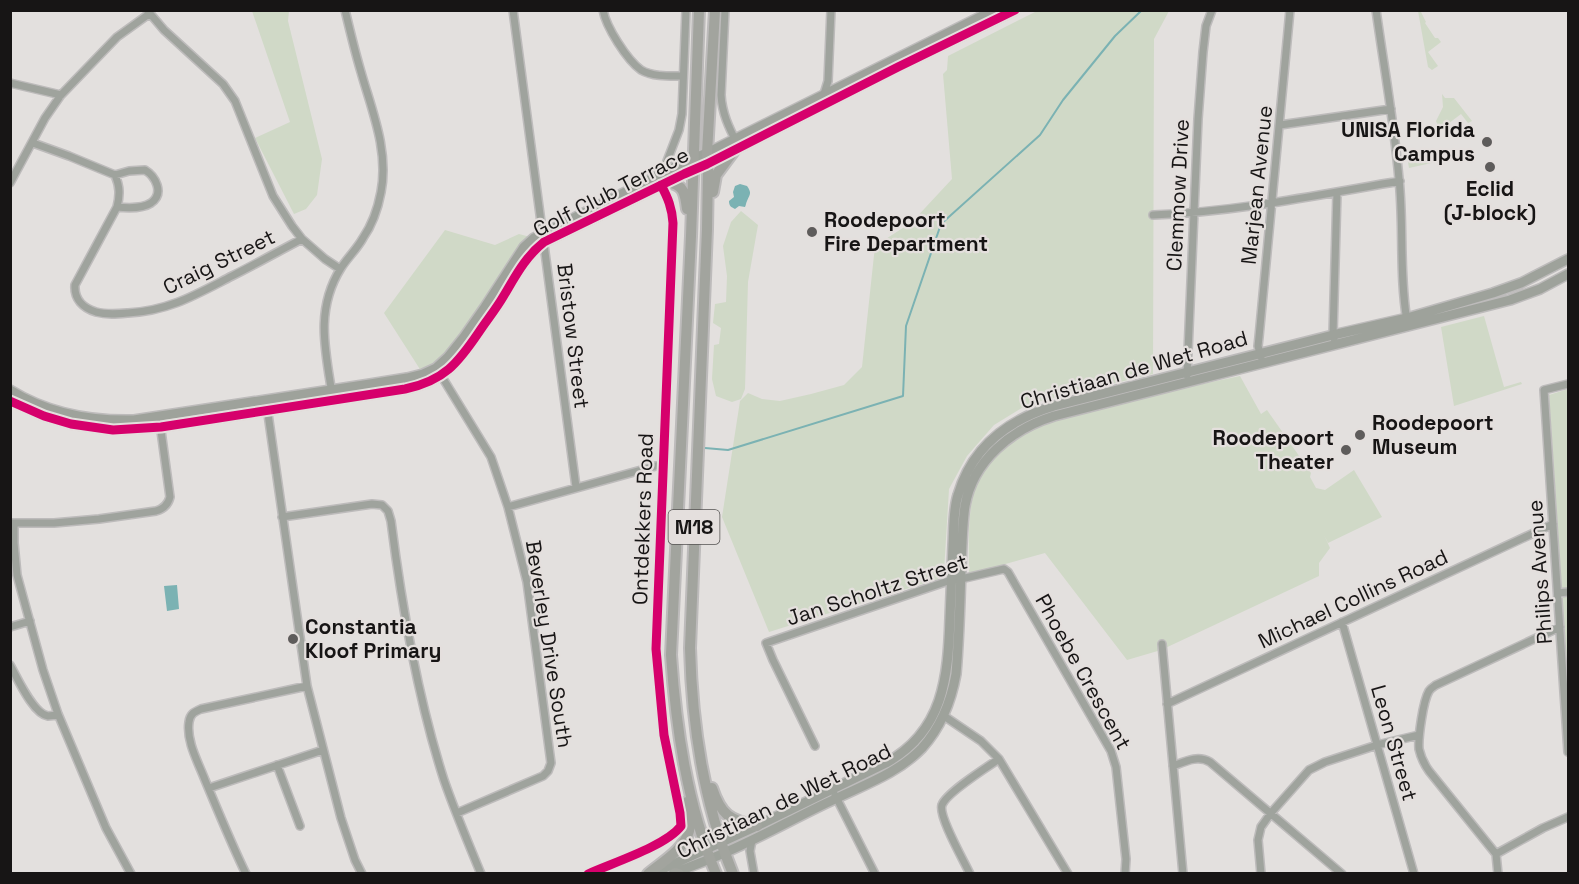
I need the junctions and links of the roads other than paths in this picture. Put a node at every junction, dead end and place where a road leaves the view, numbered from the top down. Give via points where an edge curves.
1 (345, 10) edge
2 (513, 10) edge
3 (603, 10) edge
4 (686, 10) edge
5 (699, 10) edge
6 (715, 10) edge
7 (725, 10) edge
8 (831, 10) edge
9 (994, 10) edge
10 (1014, 10) edge
11 (1212, 10) edge
12 (1290, 10) edge
13 (1376, 10) edge
14 (148, 12) edge
15 (684, 76) junction
16 (10, 82) edge
17 (829, 94) junction
18 (61, 95) junction
19 (1391, 109) junction
20 (1280, 125) junction
21 (33, 143) junction
22 (737, 144) junction
23 (707, 158) junction
24 (694, 164) junction
25 (115, 175) junction
26 (663, 180) junction
27 (1400, 181) junction
28 (10, 183) edge
29 (1337, 192) junction
30 (1273, 203) junction
31 (117, 207) junction
32 (1193, 214) junction
33 (1153, 216) dead end
34 (707, 229) junction
35 (691, 236) junction
36 (543, 238) junction
37 (302, 239) junction
38 (1568, 263) edge
39 (340, 269) junction
40 (1569, 274) edge
41 (1408, 322) junction
42 (1334, 339) junction
43 (1261, 358) junction
44 (438, 372) junction
45 (1187, 378) junction
46 (1569, 384) edge
47 (10, 390) edge
48 (332, 395) junction
49 (266, 400) junction
50 (10, 401) edge
51 (267, 411) junction
52 (159, 416) junction
53 (161, 427) junction
54 (663, 464) junction
55 (576, 487) junction
56 (508, 507) junction
57 (282, 517) junction
58 (12, 523) edge
59 (1552, 524) junction
60 (999, 569) joint
61 (956, 579) junction
62 (1569, 592) edge
63 (1558, 593) junction
64 (30, 621) junction
65 (1342, 622) junction
66 (10, 627) edge
67 (1560, 627) junction
68 (1162, 644) dead end
69 (10, 665) edge
70 (307, 686) junction
71 (674, 696) junction
72 (1167, 704) junction
73 (58, 714) junction
74 (944, 716) junction
75 (1419, 735) junction
76 (1568, 740) edge
77 (1377, 745) junction
78 (815, 746) dead end
79 (323, 750) junction
80 (699, 752) junction
81 (1569, 752) edge
82 (999, 759) junction
83 (277, 765) junction
84 (1173, 766) junction
85 (209, 788) junction
86 (835, 794) junction
87 (457, 813) junction
88 (1271, 813) junction
89 (1569, 817) edge
90 (300, 826) dead end
91 (758, 826) junction
92 (752, 840) junction
93 (722, 848) junction
94 (708, 854) junction
95 (1496, 854) junction
96 (131, 873) edge
97 (246, 873) edge
98 (362, 873) edge
99 (481, 873) edge
100 (588, 873) edge
101 (648, 873) edge
102 (652, 873) edge
103 (676, 873) edge
104 (716, 873) edge
105 (732, 873) edge
106 (754, 873) edge
107 (875, 873) edge
108 (970, 873) edge
109 (1068, 873) edge
110 (1125, 873) edge
111 (1183, 873) edge
112 (1261, 873) edge
113 (1342, 873) edge
114 (1414, 873) edge
115 (1498, 873) edge

1 - 39 street via 379,136 383,174 371,224
2 - 36 street, Bristow Street
3 - 15 street via 612,34 641,69 652,74
4 - 15 street
5 - 24 main road, Ontdekkers Road / M18
6 - 23 main road, M18
7 - 22 street via 721,95
8 - 17 street
9 - 17 main road, Golf Club Terrace
10 - 17 main road, Golf Club Terrace
11 - 32 street, Clemmow Drive via 1203,52
12 - 20 street, Marjean Avenue
13 - 19 street
14 - 18 street via 117,37
14 - 37 street via 223,84 235,101 273,196
15 - 26 street via 679,130
16 - 18 street
17 - 22 main road, Golf Club Terrace
18 - 21 street
19 - 20 street
19 - 27 street
20 - 30 street, Marjean Avenue
21 - 25 street
21 - 28 street
22 - 23 main road, Golf Club Terrace
22 - 34 main road via 716,175
23 - 24 main road, Golf Club Terrace
23 - 34 main road, M18
24 - 26 main road, Golf Club Terrace
24 - 35 main road, Ontdekkers Road / M18
25 - 31 street via 120,189
25 - 31 street via 145,170 155,178 158,187 150,203
26 - 35 main road via 682,189
26 - 36 main road, Golf Club Terrace
26 - 54 street, Ontdekkers Road via 673,223
27 - 29 street
27 - 41 street
29 - 30 street
29 - 42 street
30 - 32 street
30 - 43 street, Marjean Avenue via 1259,337
31 - 37 street, Craig Street via 75,285 78,300 84,306 105,314 172,306
32 - 33 street
32 - 45 street, Clemmow Drive
34 - 80 main road, M18 via 690,617 691,686
35 - 71 main road, Ontdekkers Road / M18 via 671,655
36 - 44 main road, Golf Club Terrace via 534,238 524,247
36 - 55 street, Bristow Street
37 - 39 street
38 - 41 main road, Christiaan de Wet Road via 1512,287
39 - 48 street via 324,314
40 - 41 main road, Christiaan de Wet Road via 1520,297
41 - 42 main road, Christiaan de Wet Road
42 - 43 main road, Christiaan de Wet Road
43 - 45 main road, Christiaan de Wet Road
44 - 48 main road, Golf Club Terrace
44 - 56 street, Beverley Drive South via 491,457
45 - 61 main road, Christiaan de Wet Road via 1038,411 994,438 969,469 957,497
46 - 59 street, Philips Avenue via 1544,390
47 - 52 main road, Golf Club Terrace via 81,416 120,420
48 - 49 main road, Golf Club Terrace
48 - 51 main road, Golf Club Terrace
49 - 51 street
49 - 52 main road, Golf Club Terrace
50 - 53 main road, Golf Club Terrace via 71,424 113,430
51 - 53 main road, Golf Club Terrace
51 - 57 street
52 - 53 street
53 - 58 street via 170,497 164,508 99,519
54 - 55 street
54 - 100 street, Ontdekkers Road via 656,649 664,735 682,822 676,832 657,843
55 - 56 street
56 - 87 street, Beverley Drive South via 527,582 551,763 539,778
57 - 70 street
57 - 87 street via 372,504 382,505 388,511 421,696
58 - 64 street via 17,575
59 - 63 street, Philips Avenue
59 - 65 street, Michael Collins Road
60 - 61 street, Jan Scholtz Street
60 - 110 street, Phoebe Crescent via 1008,572 1111,751 1116,767
61 - 74 main road, Christiaan de Wet Road via 956,674
61 - 78 street, Jan Scholtz Street via 765,642
61 - 86 main road, Christiaan de Wet Road via 945,684 933,716 898,757
62 - 63 street
63 - 67 street, Philips Avenue
64 - 66 street
64 - 73 street
65 - 72 street, Michael Collins Road
65 - 77 street, Leon Street
67 - 75 street via 1434,687 1428,693
67 - 76 street, Philips Avenue
68 - 72 street
69 - 73 street via 39,712
70 - 79 street
70 - 85 street via 194,712 189,733
71 - 94 main road, Ontdekkers Road / M18 via 684,763
71 - 101 main road via 675,737 689,830 681,846
72 - 84 street
73 - 96 street via 106,828
74 - 82 street via 986,745
74 - 86 main road, Christiaan de Wet Road via 910,760 878,780
75 - 77 street
75 - 95 street via 1425,765
76 - 81 street, Philips Avenue
77 - 88 street via 1313,768
77 - 114 street, Leon Street
79 - 83 street
79 - 98 street via 341,818
80 - 91 main road via 720,808 731,817
80 - 93 main road, M18
82 - 108 street via 942,804 946,825
82 - 109 street
83 - 85 street
83 - 90 street
84 - 88 street via 1206,759
84 - 111 street
85 - 97 street
86 - 91 main road, Christiaan de Wet Road
86 - 92 main road, Christiaan de Wet Road
86 - 107 street
87 - 99 street
88 - 112 street via 1258,835
88 - 113 street
89 - 95 street
91 - 93 main road, Christiaan de Wet Road
92 - 93 main road, Christiaan de Wet Road
92 - 106 street
93 - 94 main road, Christiaan de Wet Road
93 - 105 main road, M18
94 - 102 main road, Christiaan de Wet Road
94 - 103 main road, Christiaan de Wet Road
94 - 104 main road, Ontdekkers Road / M18
95 - 115 street

